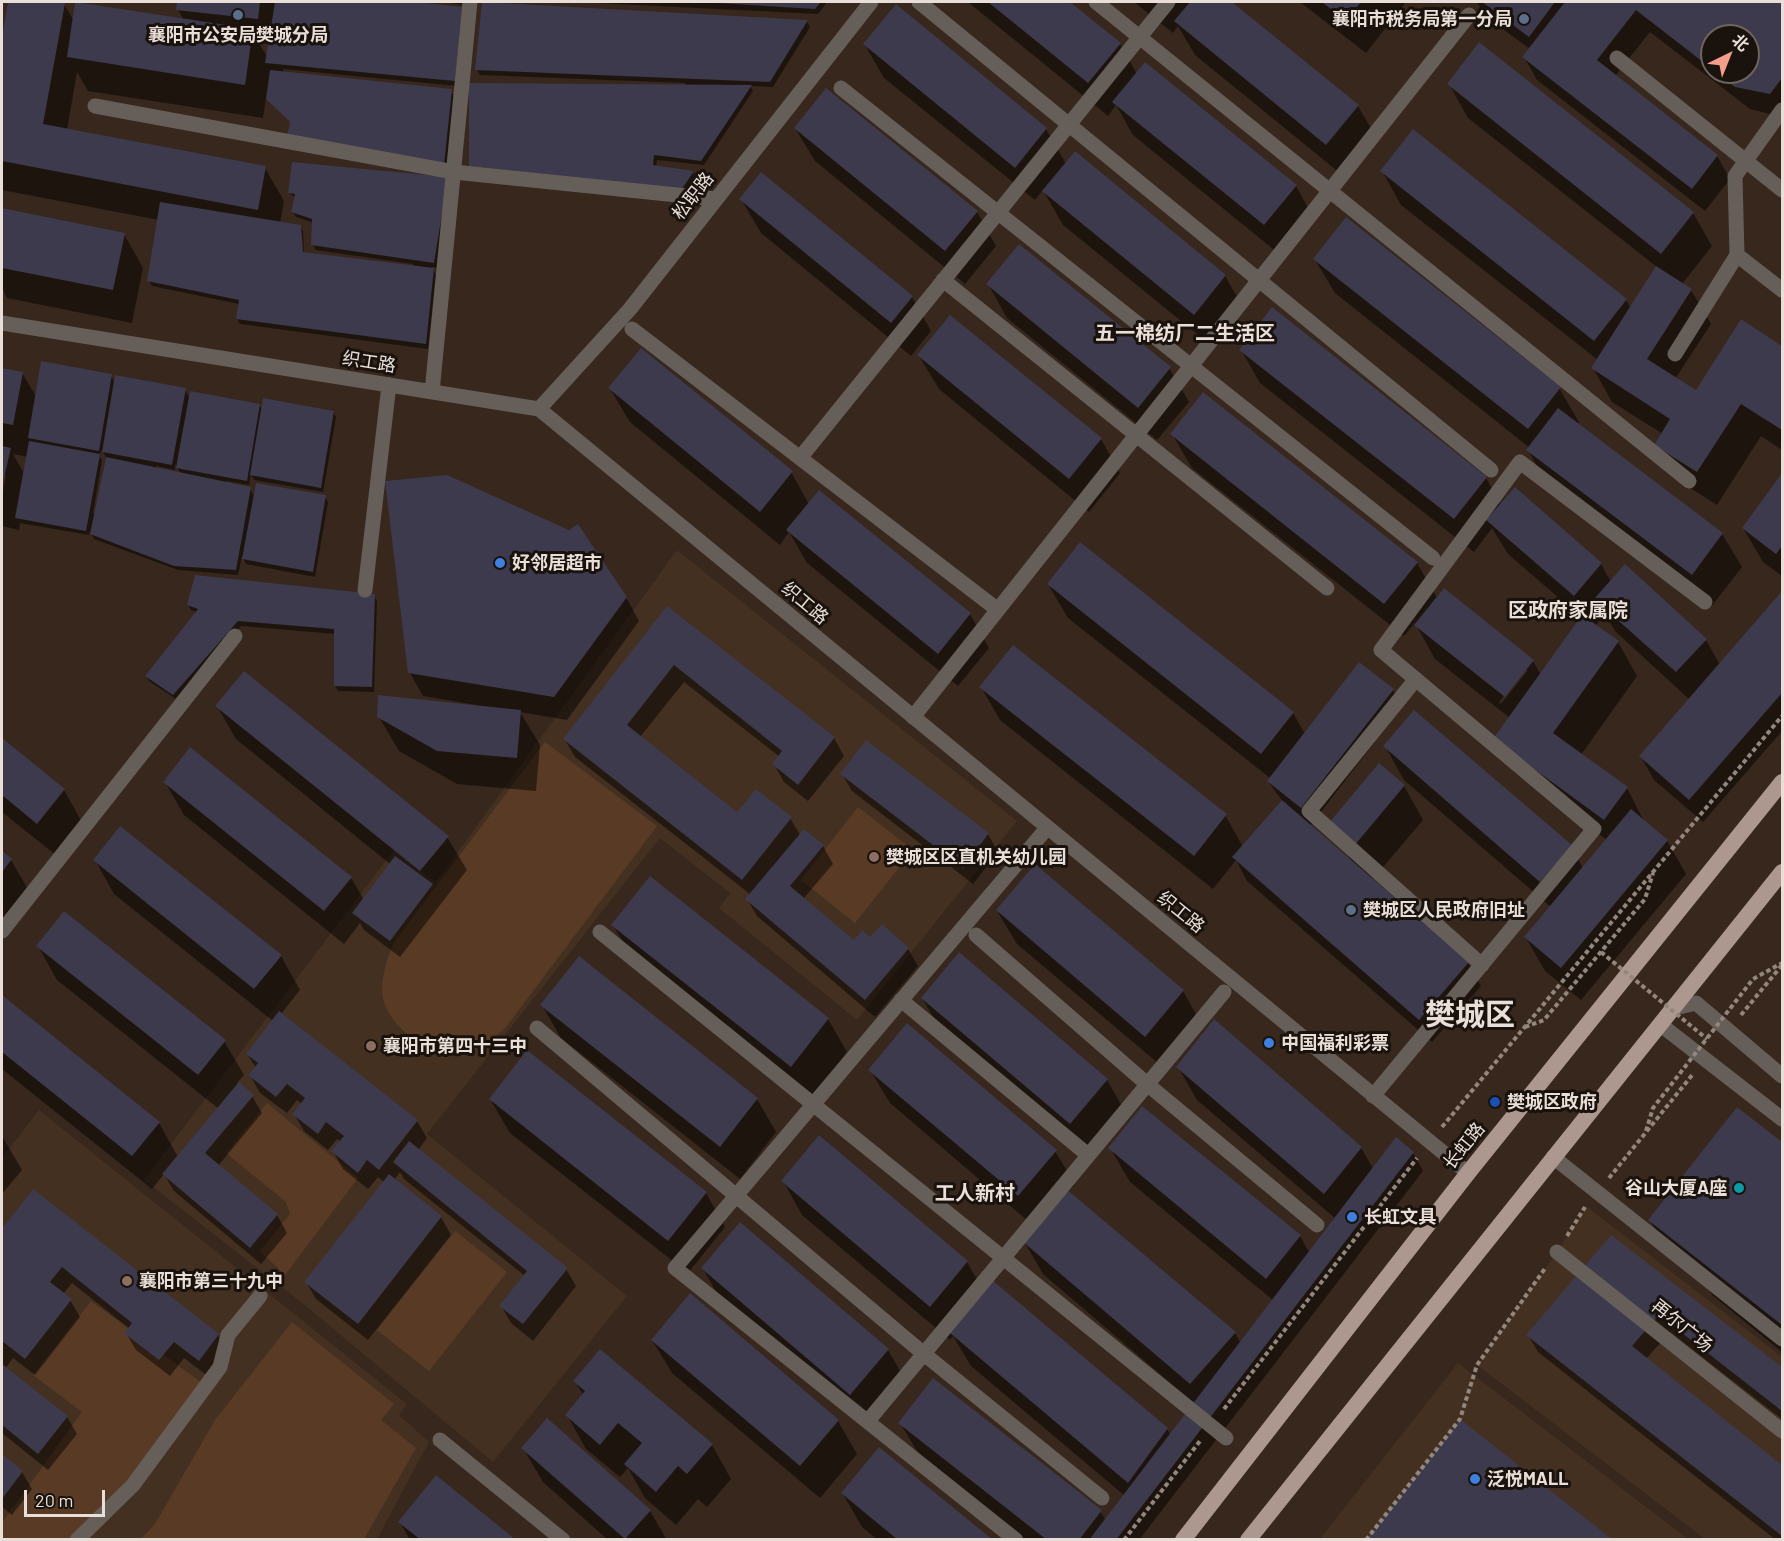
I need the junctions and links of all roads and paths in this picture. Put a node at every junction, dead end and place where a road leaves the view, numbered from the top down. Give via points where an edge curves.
1 (470, 2) edge
2 (871, 2) edge
3 (919, 2) edge
4 (1096, 2) edge
5 (1168, 2) edge
6 (1469, 15) dead end
7 (1139, 37) junction
8 (1617, 58) dead end
9 (841, 88) dead end
10 (95, 106) dead end
11 (1782, 110) edge
12 (1069, 124) junction
13 (1745, 161) junction
14 (454, 172) junction
15 (1782, 190) edge
16 (1329, 192) junction
17 (716, 199) junction
18 (998, 213) junction
19 (1737, 255) junction
20 (943, 280) junction
21 (1260, 280) junction
22 (1782, 290) edge
23 (2, 323) edge
24 (632, 329) dead end
25 (1675, 354) dead end
26 (1192, 366) junction
27 (389, 385) junction
28 (432, 392) junction
29 (540, 409) junction
30 (1136, 436) junction
31 (800, 458) junction
32 (1491, 470) dead end
33 (1689, 482) dead end
34 (1433, 558) dead end
35 (1327, 588) dead end
36 (365, 590) dead end
37 (1706, 602) dead end
38 (998, 609) junction
39 (235, 636) dead end
40 (1416, 679) junction
41 (1782, 716) edge
42 (913, 717) junction
43 (1782, 782) edge
44 (1047, 828) junction
45 (1654, 871) junction
46 (1782, 872) edge
47 (2, 931) edge
48 (600, 932) dead end
49 (976, 935) dead end
50 (1601, 952) junction
51 (1782, 964) edge
52 (1482, 965) junction
53 (1224, 992) dead end
54 (901, 1000) junction
55 (1675, 1008) junction
56 (1661, 1025) junction
57 (537, 1028) dead end
58 (1524, 1028) junction
59 (1728, 1031) junction
60 (1707, 1039) junction
61 (1705, 1059) junction
62 (1782, 1076) edge
63 (1147, 1084) junction
64 (1373, 1096) junction
65 (812, 1104) junction
66 (1782, 1119) edge
67 (1646, 1131) junction
68 (1429, 1142) junction
69 (1088, 1155) junction
70 (1553, 1157) junction
71 (1468, 1173) junction
72 (1596, 1193) junction
73 (736, 1194) junction
74 (1317, 1225) dead end
75 (1557, 1252) junction
76 (1003, 1258) junction
77 (260, 1296) dead end
78 (1782, 1339) edge
79 (924, 1354) junction
80 (868, 1421) junction
81 (1211, 1426) junction
82 (1782, 1431) edge
83 (1226, 1438) dead end
84 (440, 1440) dead end
85 (1102, 1498) dead end
86 (77, 1539) edge
87 (563, 1539) edge
88 (1016, 1539) edge
89 (1124, 1539) edge
90 (1183, 1539) edge
91 (1248, 1539) edge
92 (1366, 1539) edge

1 - 14 street
2 - 17 street, 松职路
3 - 12 street
4 - 7 street
5 - 7 street
6 - 16 street
7 - 12 street
7 - 16 street
8 - 13 street
9 - 18 street
10 - 14 street
11 - 13 street
12 - 18 street
12 - 21 street
13 - 15 street
13 - 19 street via 1735,176
14 - 17 street
14 - 28 street
16 - 21 street
16 - 33 street
17 - 29 street, 松职路 via 630,309
18 - 20 street
18 - 26 street
19 - 22 street
19 - 25 street
20 - 30 street
20 - 31 street
21 - 26 street
21 - 32 street
23 - 27 street, 织工路
24 - 31 street
26 - 30 street
26 - 34 street
27 - 28 street, 织工路
27 - 36 street
28 - 29 street, 织工路
29 - 42 street, 织工路
30 - 35 street
30 - 38 street
31 - 38 street
37 - 40 street via 1520,462 1381,650
38 - 42 street
39 - 47 street
40 - 52 street via 1310,812
40 - 52 street via 1594,829
41 - 45 path
42 - 44 street, 织工路
43 - 71 highway, 长虹路
44 - 54 street
44 - 64 street, 织工路
45 - 50 path via 1645,899
45 - 58 path
46 - 55 highway
48 - 65 street
49 - 63 street
50 - 58 path via 1544,1020
50 - 60 path, bridge
51 - 59 path
51 - 60 path, bridge via 1753,979
52 - 64 street
53 - 63 street
54 - 65 street
54 - 69 street
55 - 56 highway
55 - 59 street via 1696,1003
56 - 61 street
56 - 70 highway
57 - 73 street
58 - 68 path
59 - 62 street
60 - 67 path, bridge via 1653,1108
61 - 66 street
61 - 67 path
63 - 69 street
63 - 74 street
64 - 68 street, 织工路
65 - 73 street
65 - 76 street
67 - 72 path
68 - 71 street, 织工路
68 - 81 path
69 - 76 street
70 - 72 street
70 - 91 highway
71 - 90 highway, 长虹路
72 - 75 path
72 - 78 street
73 - 79 street
73 - 80 street via 675,1268
75 - 82 street, 再尔广场
75 - 92 path via 1477,1365 1460,1419
76 - 79 street
76 - 81 street
77 - 86 street via 228,1335 220,1367 134,1485
79 - 80 street
79 - 85 street
80 - 88 street
81 - 83 street
81 - 89 path
84 - 87 street

